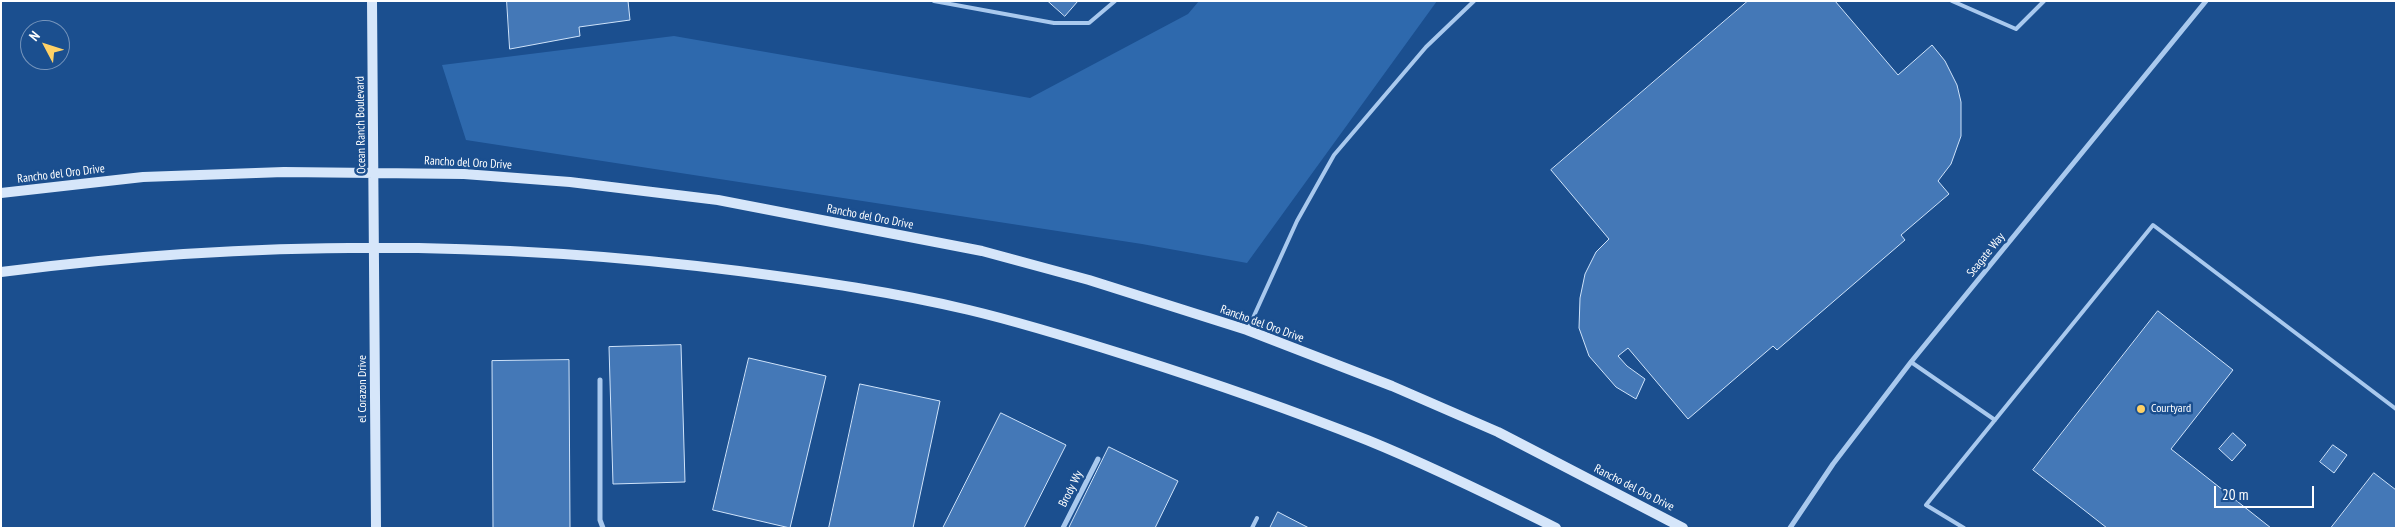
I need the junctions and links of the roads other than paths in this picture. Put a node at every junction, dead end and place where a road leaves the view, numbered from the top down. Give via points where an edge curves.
1 (372, 1) edge
2 (934, 1) edge
3 (1115, 1) edge
4 (1474, 1) edge
5 (1952, 1) edge
6 (2044, 1) edge
7 (2206, 1) edge
8 (374, 172) junction
9 (1, 193) edge
10 (375, 249) junction
11 (1, 272) edge
12 (1247, 330) junction
13 (1911, 362) junction
14 (600, 380) dead end
15 (2396, 409) edge
16 (1995, 420) junction
17 (1098, 459) dead end
18 (1257, 518) dead end
19 (376, 528) edge
20 (603, 528) edge
21 (1062, 528) edge
22 (1252, 528) edge
23 (1556, 528) edge
24 (1683, 528) edge
25 (1790, 528) edge
26 (1964, 528) edge

1 - 8 main road, Ocean Ranch Boulevard
2 - 3 lane via 1054,23 1089,23
4 - 12 lane via 1426,47 1334,156 1297,221
5 - 6 lane via 2016,29
7 - 13 street, Seagate Way
8 - 9 main road, Rancho del Oro Drive via 143,176
8 - 10 main road, Ocean Ranch Boulevard
8 - 12 main road, Rancho del Oro Drive via 464,174 570,182 718,200 982,251 1089,280
10 - 11 main road via 176,255
10 - 19 main road, el Corazon Drive
10 - 23 main road via 554,253 686,265 832,283 969,310 1072,338 1227,387 1369,441 1472,486
12 - 24 main road, Rancho del Oro Drive via 1392,386 1498,432
13 - 16 lane
13 - 25 street, Seagate Way via 1833,464
14 - 20 street via 600,520
15 - 16 lane via 2153,226
16 - 26 lane via 1926,505
17 - 21 street, Brody Wy
18 - 22 lane

